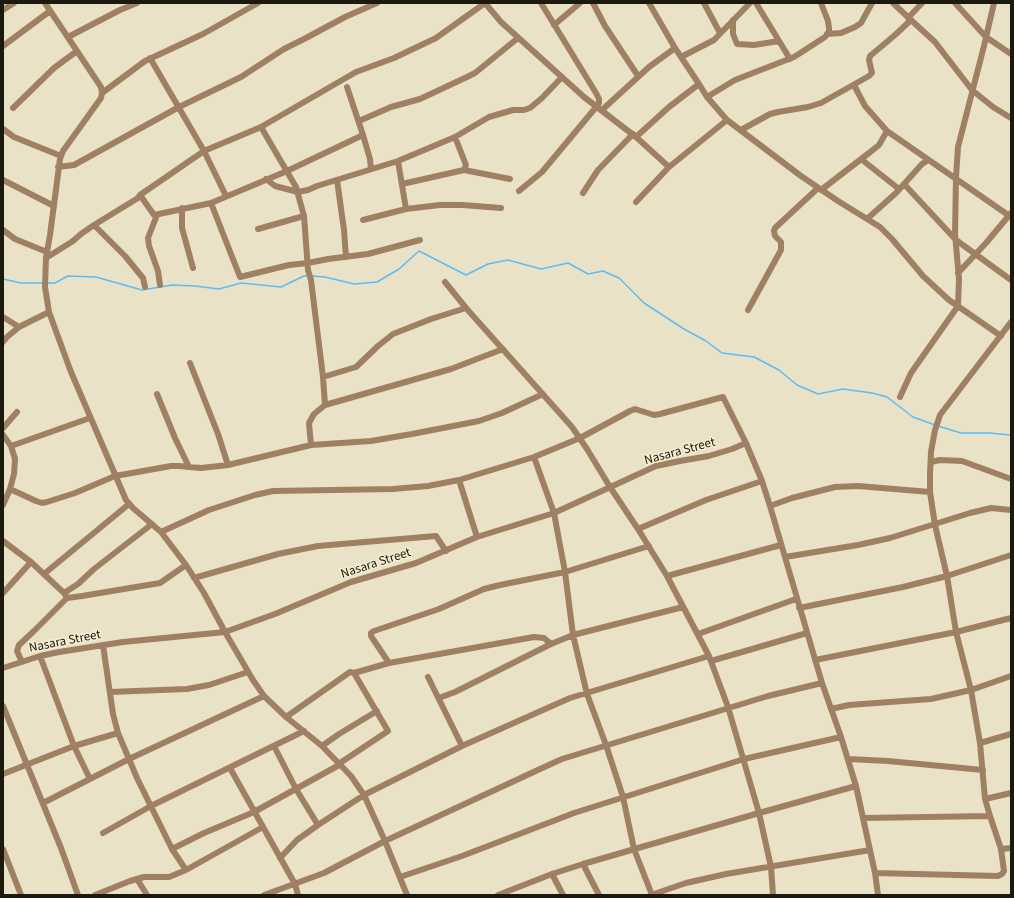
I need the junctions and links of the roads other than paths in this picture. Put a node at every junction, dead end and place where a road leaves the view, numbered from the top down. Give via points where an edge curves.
1 (14, 3) edge
2 (45, 3) edge
3 (137, 3) edge
4 (258, 3) edge
5 (377, 3) edge
6 (485, 3) edge
7 (541, 3) edge
8 (580, 3) edge
9 (593, 3) edge
10 (649, 3) edge
11 (704, 3) edge
12 (750, 3) edge
13 (756, 3) edge
14 (821, 3) edge
15 (872, 3) edge
16 (893, 3) edge
17 (922, 3) edge
18 (955, 3) edge
19 (994, 3) edge
20 (3, 10) edge
21 (50, 11) junction
22 (910, 19) junction
23 (733, 20) junction
24 (554, 25) junction
25 (720, 33) junction
26 (827, 34) junction
27 (68, 37) junction
28 (986, 37) junction
29 (518, 38) junction
30 (779, 40) junction
31 (3, 46) edge
32 (675, 48) junction
33 (77, 51) junction
34 (1011, 54) edge
35 (681, 57) junction
36 (150, 58) junction
37 (790, 59) junction
38 (638, 76) junction
39 (562, 77) junction
40 (699, 84) junction
41 (854, 84) junction
42 (347, 87) dead end
43 (972, 90) junction
44 (102, 93) junction
45 (708, 97) junction
46 (13, 108) dead end
47 (179, 108) junction
48 (600, 108) junction
49 (1011, 118) edge
50 (727, 120) junction
51 (359, 121) junction
52 (261, 127) junction
53 (3, 129) edge
54 (741, 130) junction
55 (887, 131) junction
56 (363, 135) junction
57 (634, 136) junction
58 (455, 137) junction
59 (204, 151) junction
60 (61, 156) junction
61 (861, 159) junction
62 (928, 160) junction
63 (398, 161) junction
64 (58, 167) junction
65 (669, 167) junction
66 (371, 169) junction
67 (464, 170) junction
68 (287, 171) junction
69 (956, 177) junction
70 (266, 179) junction
71 (510, 179) dead end
72 (3, 180) edge
73 (337, 180) junction
74 (402, 184) junction
75 (902, 186) junction
76 (820, 189) junction
77 (519, 191) dead end
78 (298, 192) junction
79 (583, 193) dead end
80 (140, 195) junction
81 (226, 196) junction
82 (636, 202) dead end
83 (212, 203) junction
84 (54, 206) junction
85 (182, 208) junction
86 (501, 208) dead end
87 (406, 209) junction
88 (157, 215) junction
89 (1010, 215) edge
90 (304, 216) junction
91 (868, 218) junction
92 (363, 220) dead end
93 (94, 225) junction
94 (258, 229) dead end
95 (5, 232) edge
96 (3, 239) edge
97 (420, 240) dead end
98 (956, 240) junction
99 (47, 255) junction
100 (975, 255) junction
101 (346, 257) junction
102 (308, 263) junction
103 (193, 268) dead end
104 (958, 273) junction
105 (1011, 280) edge
106 (445, 282) dead end
107 (160, 285) dead end
108 (145, 287) dead end
109 (958, 306) junction
110 (466, 308) junction
111 (748, 310) dead end
112 (49, 312) junction
113 (3, 317) edge
114 (1011, 322) edge
115 (20, 327) junction
116 (1001, 336) junction
117 (3, 342) edge
118 (503, 349) junction
119 (190, 363) dead end
120 (323, 377) junction
121 (157, 394) dead end
122 (543, 394) junction
123 (900, 397) dead end
124 (325, 405) junction
125 (17, 412) dead end
126 (90, 418) junction
127 (3, 428) edge
128 (3, 435) edge
129 (580, 438) junction
130 (746, 443) junction
131 (312, 445) junction
132 (11, 446) junction
133 (534, 457) junction
134 (931, 462) junction
135 (228, 465) junction
136 (189, 467) junction
137 (115, 476) junction
138 (1011, 478) edge
139 (459, 480) junction
140 (762, 481) junction
141 (610, 487) junction
142 (10, 489) junction
143 (930, 492) junction
144 (128, 504) junction
145 (3, 505) edge
146 (770, 506) junction
147 (1011, 510) edge
148 (554, 513) junction
149 (152, 524) junction
150 (935, 525) junction
151 (638, 529) junction
152 (161, 532) junction
153 (478, 537) junction
154 (3, 541) edge
155 (781, 545) junction
156 (649, 546) junction
157 (446, 550) junction
158 (1011, 555) edge
159 (785, 557) junction
160 (31, 562) junction
161 (186, 565) junction
162 (565, 572) junction
163 (44, 574) junction
164 (667, 576) junction
165 (947, 576) junction
166 (194, 578) junction
167 (3, 593) edge
168 (65, 595) junction
169 (796, 599) junction
170 (683, 607) junction
171 (799, 608) junction
172 (1011, 618) edge
173 (225, 632) junction
174 (956, 632) junction
175 (573, 634) junction
176 (698, 634) junction
177 (807, 634) junction
178 (551, 644) junction
179 (103, 645) junction
180 (40, 656) junction
181 (710, 658) junction
182 (815, 660) junction
183 (22, 662) junction
184 (389, 663) junction
185 (3, 668) edge
186 (248, 672) junction
187 (354, 673) junction
188 (1011, 676) edge
189 (428, 678) dead end
190 (822, 683) junction
191 (971, 690) junction
192 (110, 692) junction
193 (587, 694) junction
194 (264, 696) junction
195 (439, 698) junction
196 (3, 706) edge
197 (728, 707) junction
198 (831, 709) junction
199 (377, 711) junction
200 (286, 717) junction
201 (304, 731) junction
202 (118, 733) junction
203 (1011, 734) edge
204 (841, 737) junction
205 (980, 743) junction
206 (606, 745) junction
207 (74, 746) junction
208 (274, 746) junction
209 (322, 746) junction
210 (462, 746) junction
211 (129, 759) junction
212 (744, 759) junction
213 (848, 759) junction
214 (27, 764) junction
215 (340, 764) junction
216 (230, 768) junction
217 (982, 770) junction
218 (3, 774) edge
219 (90, 779) junction
220 (856, 786) junction
221 (296, 789) junction
222 (1011, 794) edge
223 (364, 795) junction
224 (623, 798) junction
225 (985, 799) junction
226 (43, 803) junction
227 (151, 806) junction
228 (254, 812) junction
229 (759, 813) junction
230 (990, 816) junction
231 (863, 818) junction
232 (318, 825) junction
233 (262, 827) junction
234 (103, 833) dead end
235 (386, 841) junction
236 (1011, 848) edge
237 (3, 849) edge
238 (172, 849) junction
239 (634, 849) junction
240 (1001, 849) junction
241 (870, 850) junction
242 (280, 858) junction
243 (583, 864) junction
244 (771, 867) junction
245 (186, 870) junction
246 (876, 873) junction
247 (552, 874) junction
248 (400, 877) junction
249 (137, 879) junction
250 (295, 884) junction
251 (21, 895) edge
252 (78, 895) edge
253 (96, 895) edge
254 (147, 895) edge
255 (264, 895) edge
256 (298, 895) edge
257 (407, 895) edge
258 (498, 895) edge
259 (563, 895) edge
260 (598, 895) edge
261 (652, 895) edge
262 (774, 895) edge
263 (878, 895) edge

1 - 20 street
2 - 21 street
3 - 27 street
4 - 36 street via 203,34
5 - 47 street via 284,49 241,77
6 - 29 street via 500,22
6 - 52 street via 436,38 356,72
7 - 24 street
8 - 24 street
9 - 38 street
10 - 32 street
11 - 25 street
12 - 23 street
13 - 30 street
14 - 26 street via 828,21
15 - 26 street via 861,23 841,33
16 - 22 street
17 - 22 street
18 - 28 street
19 - 28 street
21 - 27 street
21 - 31 street
22 - 41 street via 895,36 874,52 869,60 872,74
22 - 43 street via 934,42
23 - 25 street
23 - 30 street via 736,44 754,45
24 - 48 street via 599,99
25 - 35 street via 709,44
26 - 37 street
27 - 33 street
28 - 34 street
28 - 43 street
29 - 39 street
29 - 51 street via 467,77 420,99 391,107
30 - 37 street
32 - 35 street
32 - 38 street
33 - 44 street
33 - 46 street via 54,68
35 - 40 street
36 - 44 street
36 - 47 street
37 - 45 street via 736,80
38 - 48 street
39 - 48 street
39 - 58 street via 530,108 513,110 489,118
40 - 45 street
40 - 57 street
41 - 54 street via 821,103 770,114
41 - 55 street via 865,106
42 - 51 street
43 - 49 street
43 - 69 street via 958,147
44 - 60 street
45 - 50 street
47 - 59 street
47 - 64 street via 74,165
48 - 57 street
48 - 77 street via 542,172
50 - 54 street
50 - 65 street
51 - 56 street
52 - 59 street
52 - 68 street
53 - 60 street via 14,137
54 - 76 street
55 - 61 street via 878,145
55 - 62 street
56 - 66 street
56 - 68 street
57 - 65 street
57 - 79 street via 598,170
58 - 63 street
58 - 67 street via 466,165
59 - 80 street
59 - 81 street
60 - 64 street
61 - 75 street
61 - 76 street
62 - 69 street
62 - 75 street
63 - 66 street
63 - 74 street
64 - 84 street
65 - 82 street
66 - 73 street
67 - 71 street
67 - 74 street
68 - 70 street
68 - 78 street
69 - 89 street
69 - 98 street
70 - 78 street via 275,186
70 - 81 street
72 - 84 street
73 - 78 street
73 - 101 street
74 - 87 street
75 - 91 street
75 - 98 street
76 - 91 street
76 - 111 street via 775,228 775,236 781,242 781,250
78 - 90 street
80 - 88 street via 154,215
80 - 93 street
81 - 83 street
83 - 85 street
83 - 102 street via 240,277
84 - 99 street
85 - 88 street
85 - 103 street via 182,228
86 - 87 street via 440,205
87 - 92 street
88 - 107 street via 148,238
89 - 100 street
90 - 94 street
90 - 102 street
91 - 109 street via 880,226 923,276
93 - 99 street via 60,250
93 - 108 street via 125,256 143,278
95 - 96 street
95 - 99 street
97 - 101 street via 368,254
98 - 100 street
98 - 104 street
99 - 112 street via 45,287
100 - 104 street
100 - 105 street
101 - 102 street
102 - 120 street
104 - 109 street
106 - 110 street
109 - 116 street
109 - 123 street via 911,373
110 - 118 street
110 - 120 street via 393,334 356,367
112 - 115 street
112 - 126 street
113 - 115 street
114 - 116 street
115 - 117 street
116 - 134 street via 940,415
118 - 122 street
118 - 124 street via 451,370
119 - 135 street
120 - 124 street
121 - 136 street
122 - 129 street
122 - 131 street via 480,421 371,441
124 - 131 street via 314,414 309,423
125 - 127 street
126 - 132 street
126 - 137 street
128 - 132 street
129 - 130 street via 630,410 654,415 723,397
129 - 133 street
129 - 141 street
130 - 140 street
130 - 141 street, Nasara Street via 709,456 656,466
131 - 135 street
132 - 142 street via 15,459
133 - 139 street
133 - 148 street
134 - 138 street via 962,461
134 - 143 street
135 - 136 street
136 - 137 street via 171,466
137 - 142 street via 47,502 36,501
137 - 144 street
139 - 152 street via 393,489 273,491 255,494 209,510
139 - 153 street
140 - 146 street
140 - 151 street via 706,500
141 - 148 street, Nasara Street
141 - 151 street
142 - 145 street
143 - 146 street via 858,486 835,487
143 - 150 street
144 - 149 street
144 - 163 street
146 - 155 street
147 - 150 street via 991,508
148 - 153 street, Nasara Street
148 - 162 street
149 - 152 street
149 - 168 street
150 - 159 street via 858,545
150 - 165 street
151 - 156 street
152 - 161 street
153 - 157 street, Nasara Street
154 - 160 street
155 - 159 street
155 - 164 street
156 - 162 street
156 - 164 street
157 - 166 street via 436,536 318,546 278,554
157 - 173 street, Nasara Street via 416,563 351,582
158 - 165 street
159 - 169 street
160 - 163 street
160 - 167 street
161 - 166 street
161 - 168 street via 160,583 82,596
162 - 175 street
162 - 184 street via 484,589 439,609 371,633
163 - 168 street
164 - 170 street
165 - 171 street
165 - 174 street
166 - 173 street
168 - 183 street via 34,632 19,645 17,651
169 - 171 street
169 - 176 street
170 - 175 street
170 - 176 street
171 - 177 street
172 - 174 street
173 - 179 street, Nasara Street
173 - 186 street
174 - 182 street
174 - 191 street
175 - 178 street
175 - 193 street
176 - 181 street
177 - 181 street
177 - 182 street
178 - 184 street via 544,638 534,637
178 - 195 street via 475,683
179 - 180 street, Nasara Street
179 - 192 street
180 - 183 street, Nasara Street
180 - 207 street
181 - 193 street
181 - 197 street
182 - 190 street
183 - 185 street, Nasara Street
184 - 187 street
186 - 192 street via 209,685 187,689
186 - 194 street
187 - 199 street
187 - 200 street via 350,672
188 - 191 street
189 - 195 street
190 - 197 street
190 - 198 street
191 - 198 street via 931,699 849,705
191 - 205 street
192 - 202 street
193 - 206 street
193 - 210 street via 555,704
194 - 200 street
194 - 211 street
195 - 210 street
196 - 214 street
197 - 206 street
197 - 212 street
198 - 204 street
199 - 209 street
199 - 215 street via 388,732
200 - 201 street
201 - 208 street
201 - 209 street
202 - 207 street
202 - 211 street
203 - 205 street
204 - 212 street
204 - 213 street
205 - 217 street
206 - 224 street
206 - 235 street via 540,768
207 - 214 street
207 - 219 street
208 - 216 street
208 - 221 street
209 - 215 street
210 - 223 street
211 - 219 street
211 - 227 street
212 - 224 street
212 - 229 street
213 - 217 street
213 - 220 street
214 - 218 street
214 - 226 street
215 - 221 street
215 - 223 street
216 - 227 street
216 - 228 street
217 - 225 street
219 - 226 street
220 - 229 street
220 - 231 street
221 - 228 street
221 - 232 street
222 - 225 street
223 - 232 street
223 - 235 street
224 - 239 street
224 - 248 street via 574,813
225 - 230 street
226 - 252 street
227 - 234 street
227 - 238 street
228 - 233 street
228 - 238 street
229 - 239 street
229 - 244 street
230 - 231 street
230 - 240 street
231 - 241 street
232 - 242 street via 297,840
233 - 242 street
233 - 245 street
235 - 248 street
235 - 250 street via 324,873
236 - 240 street
237 - 251 street
238 - 245 street
239 - 243 street
239 - 261 street
240 - 246 street via 1004,871 998,876
241 - 244 street
241 - 246 street
242 - 250 street
243 - 247 street
243 - 260 street
244 - 261 street via 686,883
244 - 262 street
245 - 249 street via 169,877
246 - 263 street
247 - 258 street
247 - 259 street
248 - 257 street
249 - 253 street
249 - 254 street
250 - 255 street
250 - 256 street

